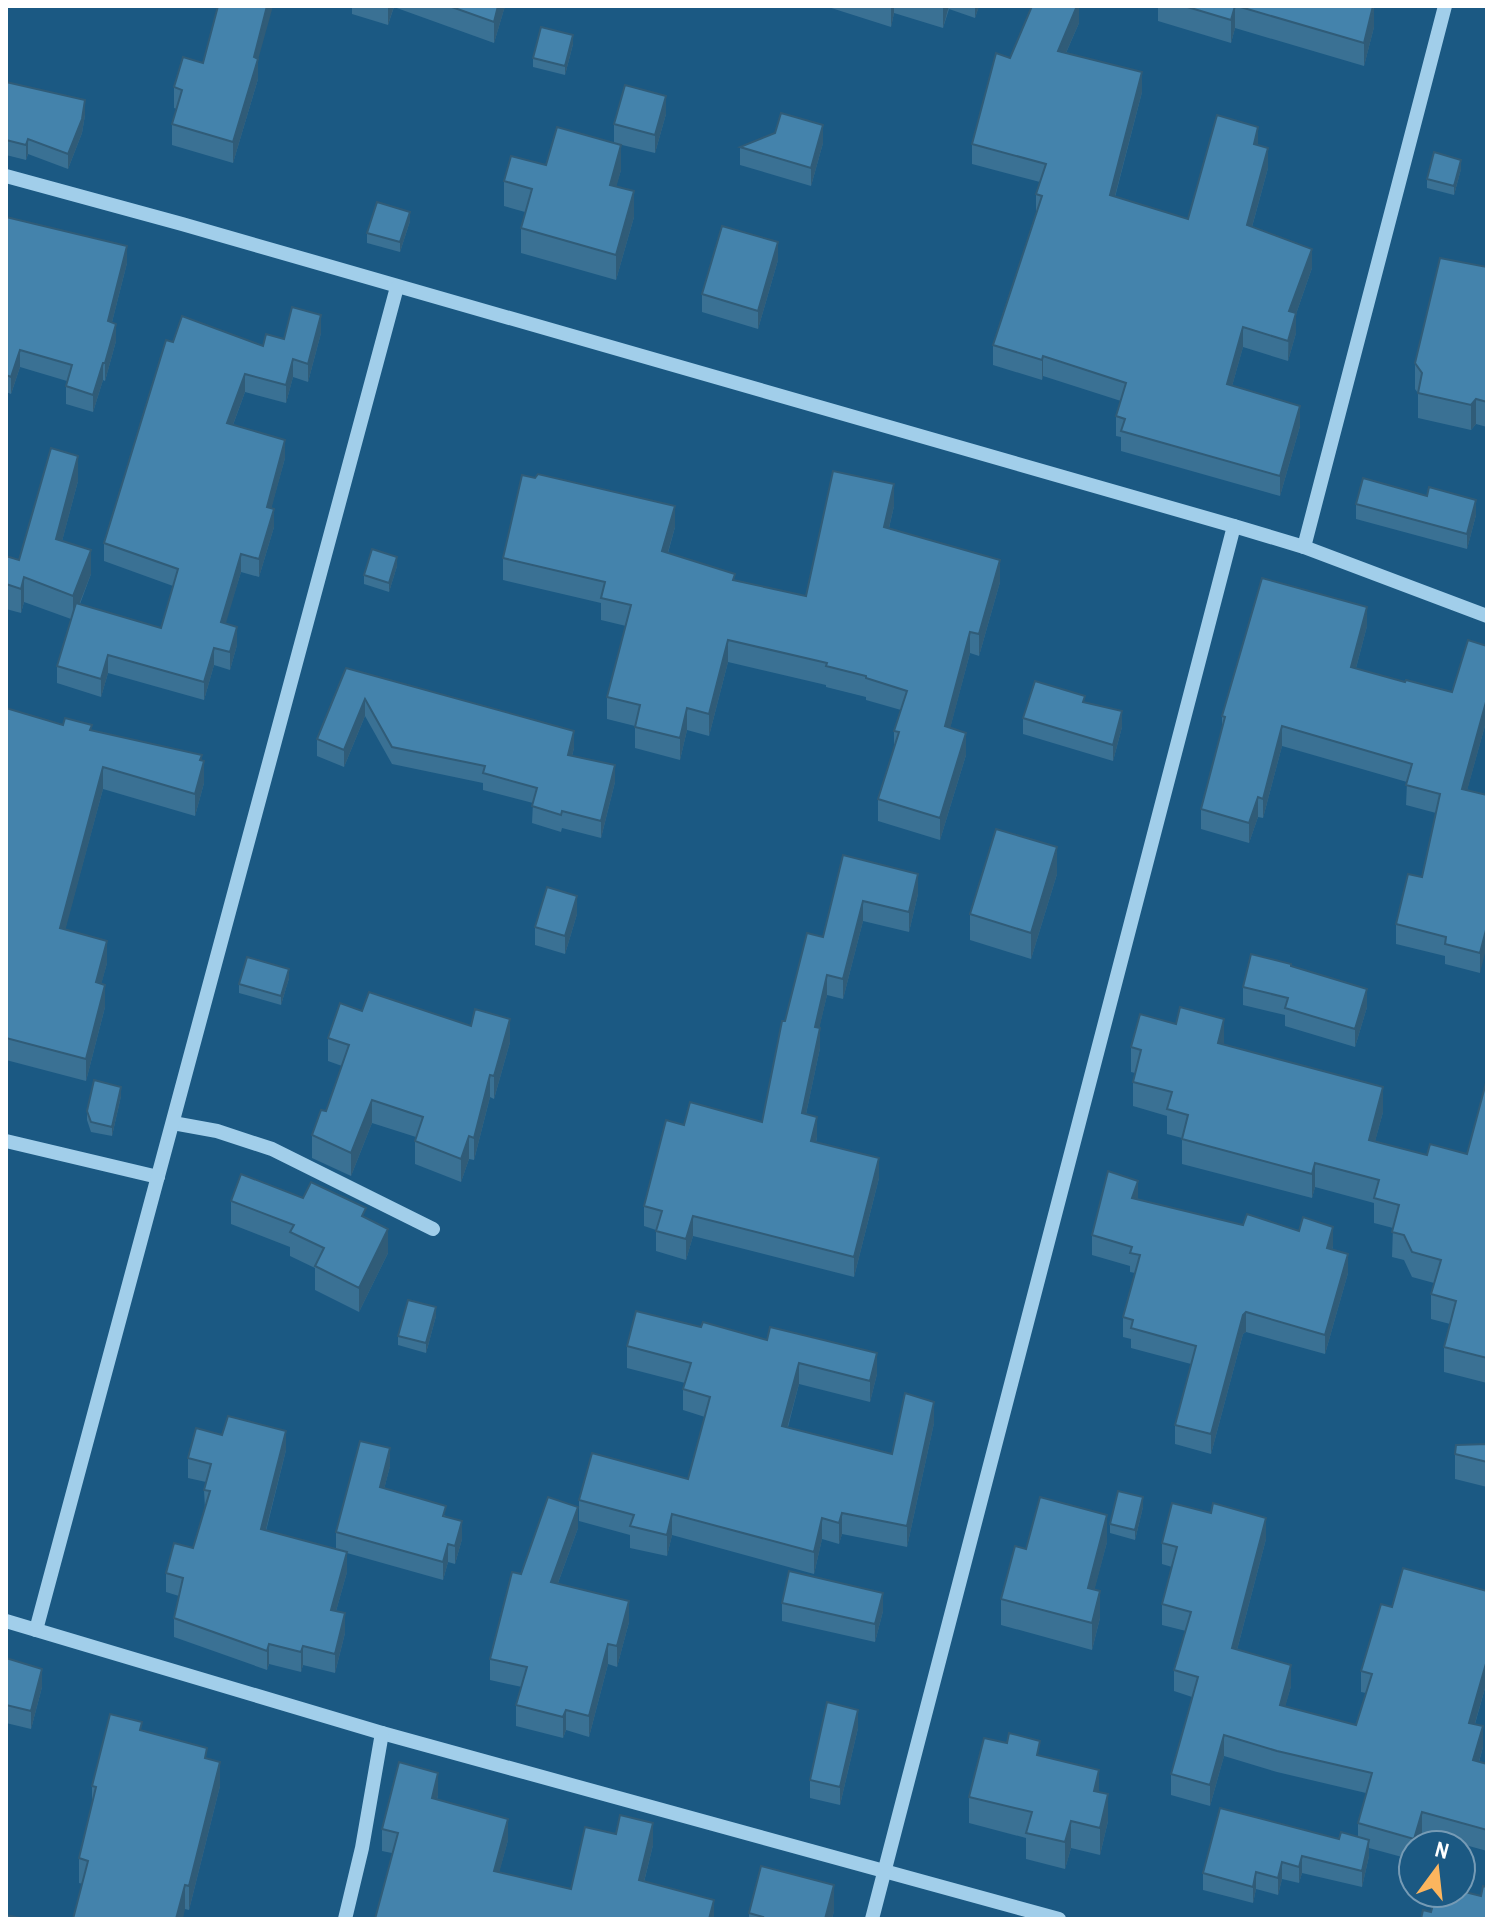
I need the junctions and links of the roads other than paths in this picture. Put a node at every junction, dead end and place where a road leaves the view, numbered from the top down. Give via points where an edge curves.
1 (1445, 6) edge
2 (6, 176) edge
3 (397, 287) junction
4 (1234, 526) junction
5 (1304, 547) junction
6 (1487, 616) edge
7 (173, 1123) junction
8 (6, 1141) edge
9 (158, 1177) junction
10 (433, 1229) dead end
11 (6, 1621) edge
12 (36, 1630) junction
13 (382, 1733) junction
14 (883, 1871) junction
15 (345, 1919) edge
16 (872, 1919) edge
17 (1059, 1919) edge

1 - 5 street
2 - 3 street
3 - 4 street
3 - 7 street
4 - 5 street
4 - 14 street
5 - 6 street
7 - 9 street
7 - 10 street via 272,1149
8 - 9 street
9 - 12 street
11 - 12 street
12 - 13 street
13 - 14 street
13 - 15 street
14 - 16 street
14 - 17 street

